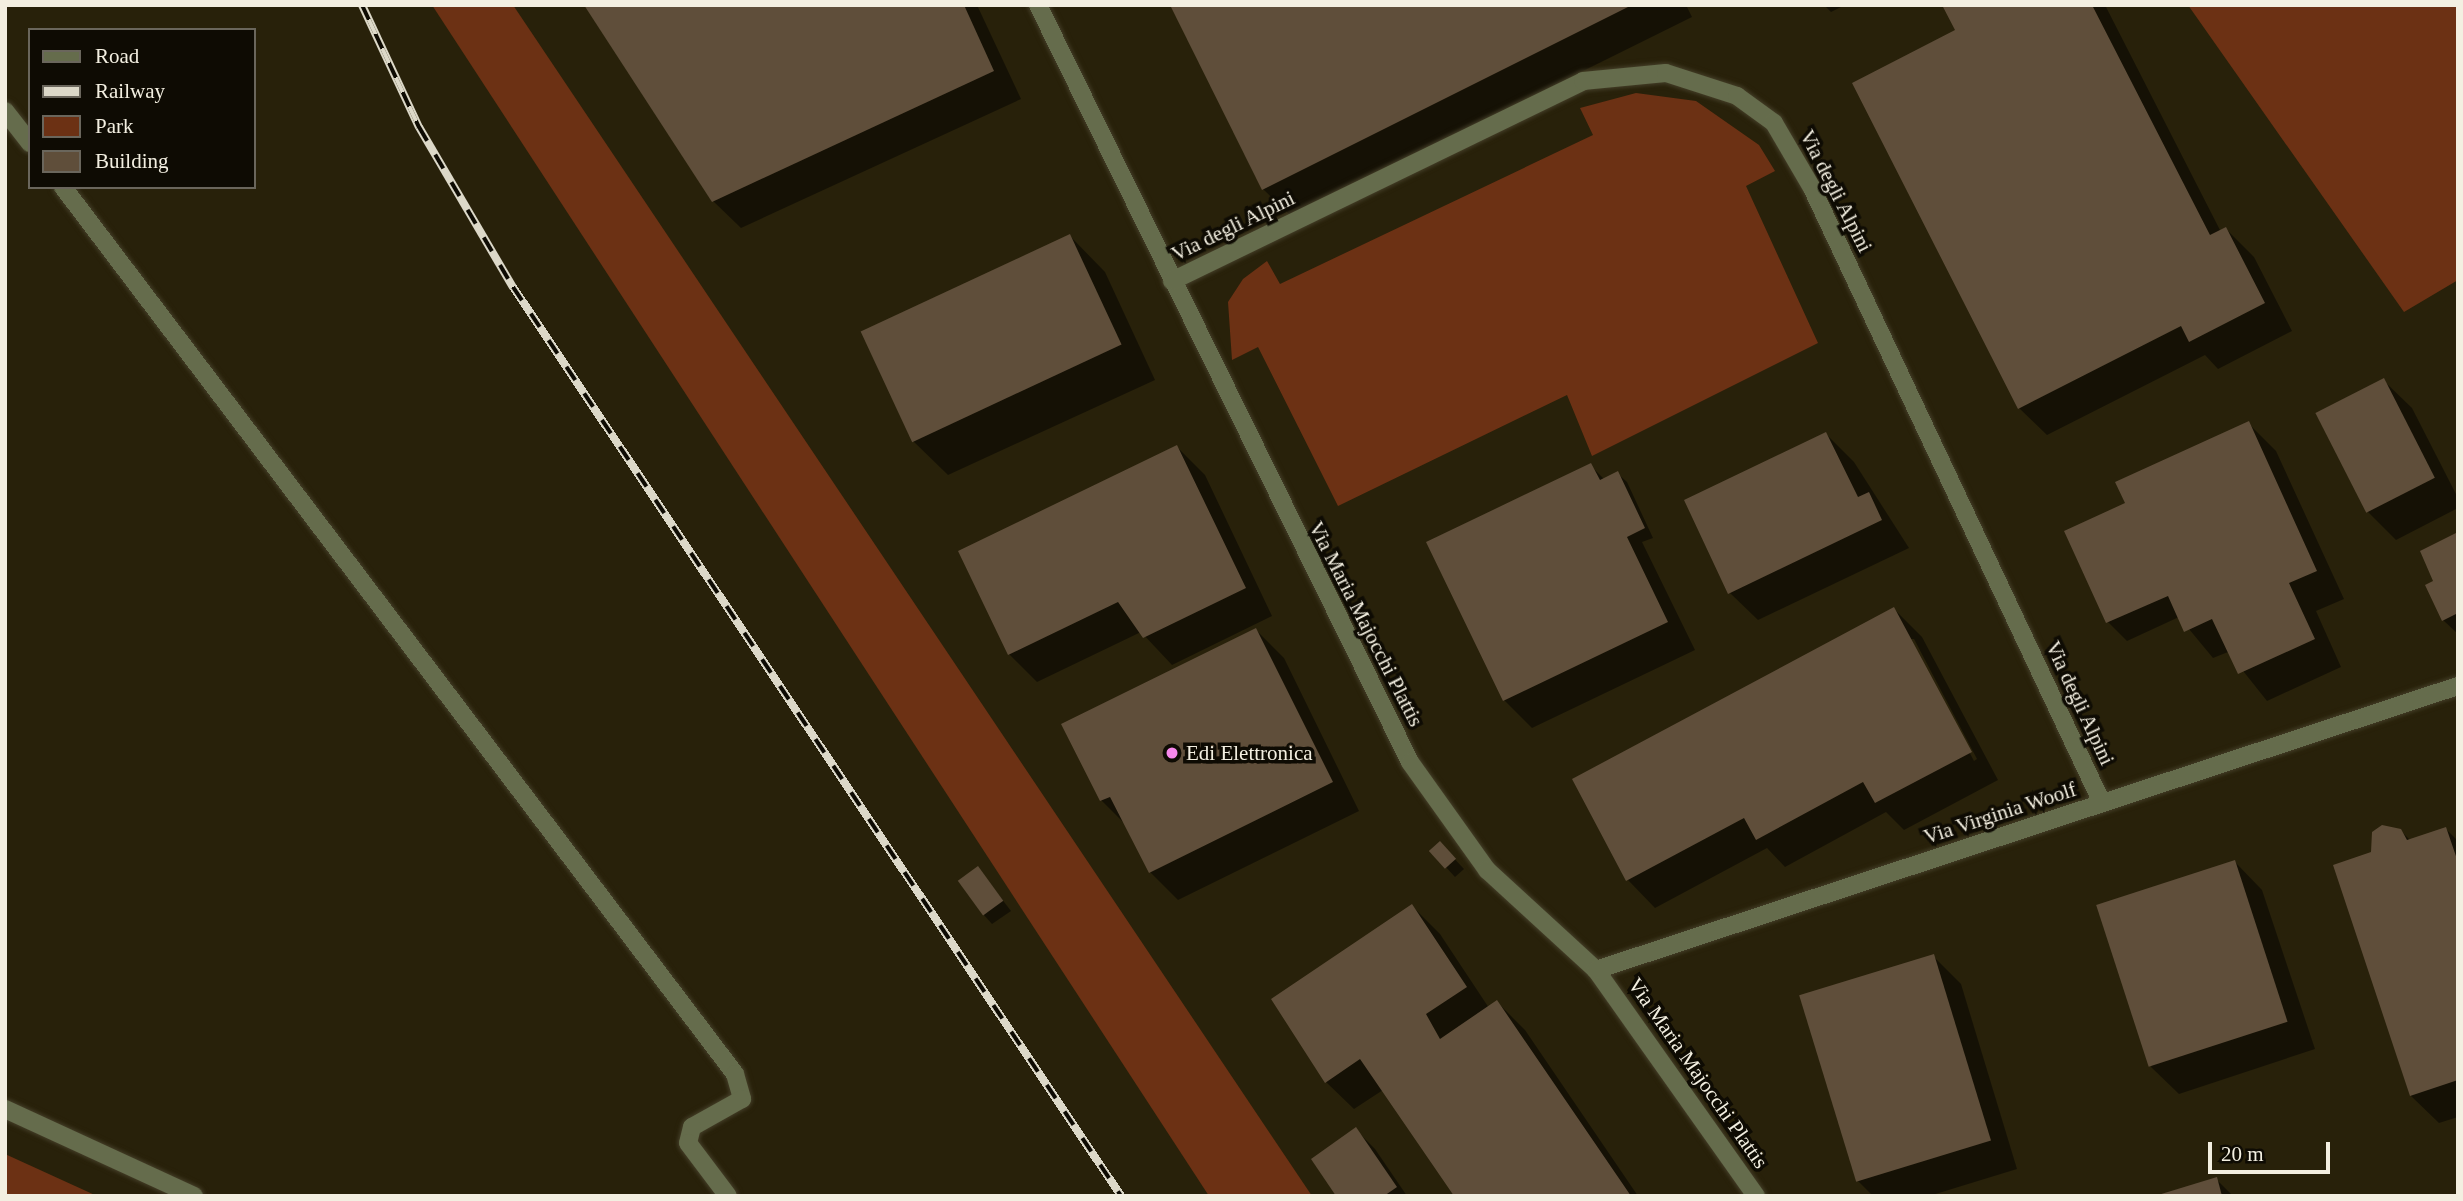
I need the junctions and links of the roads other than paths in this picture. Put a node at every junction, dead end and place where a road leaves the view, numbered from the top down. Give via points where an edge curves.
1 (1039, 6) edge
2 (5, 111) edge
3 (28, 140) edge
4 (65, 189) edge
5 (1172, 281) junction
6 (2458, 686) edge
7 (2102, 803) junction
8 (1596, 970) junction
9 (5, 1109) edge
10 (194, 1196) edge
11 (727, 1196) edge
12 (1756, 1196) edge

1 - 5 street, Via Maria Majocchi Plattis
2 - 3 street
4 - 11 street via 735,1074 743,1099 692,1127 688,1143
5 - 7 street, Via degli Alpini via 1583,81 1666,73 1737,96 1773,123 1812,188
5 - 8 street, Via Maria Majocchi Plattis via 1430,795 1486,870
6 - 7 street, Via Virginia Woolf
7 - 8 street, Via Virginia Woolf
8 - 12 street, Via Maria Majocchi Plattis
9 - 10 street

